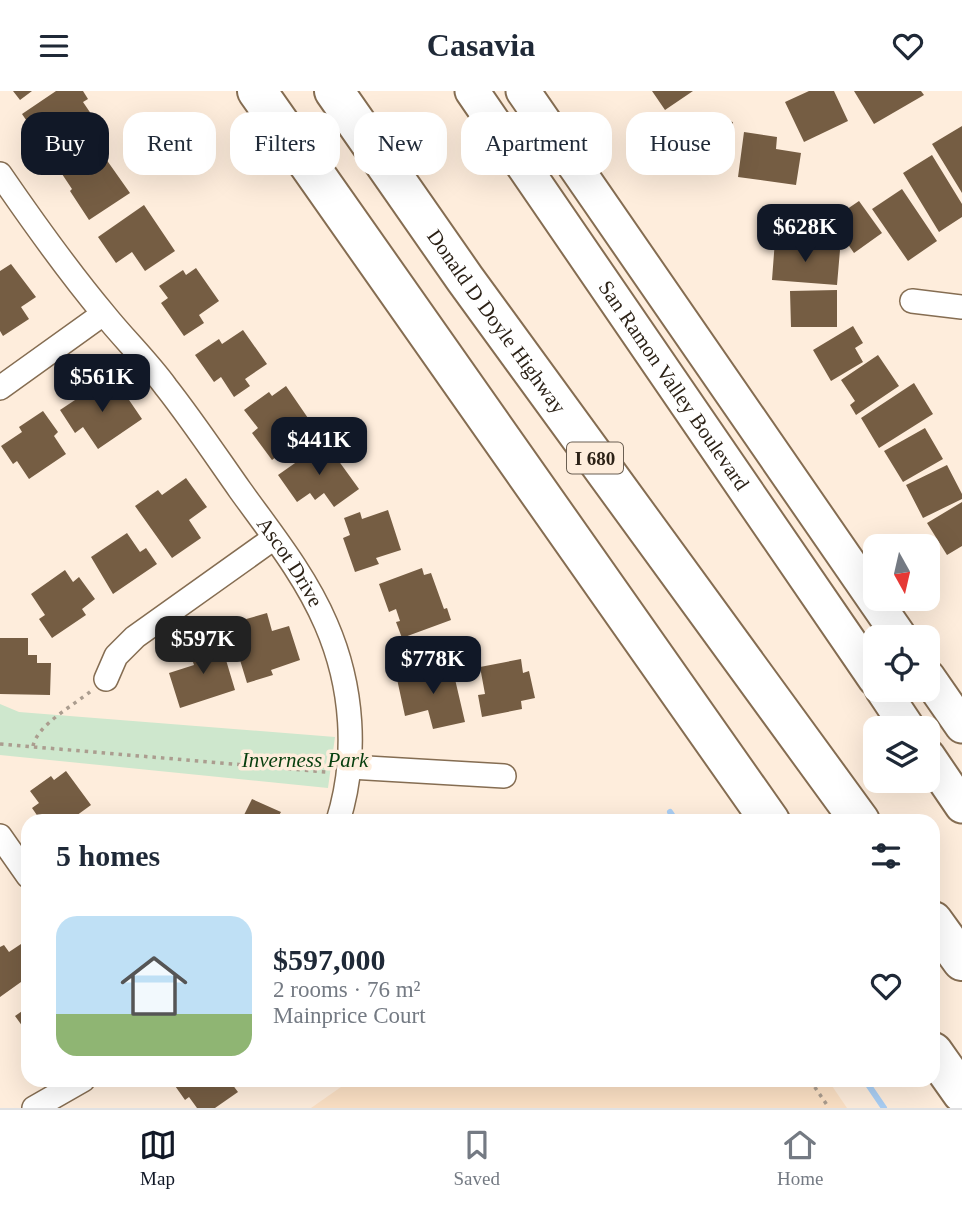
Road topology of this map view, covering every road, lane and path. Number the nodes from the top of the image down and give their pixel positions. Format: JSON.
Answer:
{"nodes":[{"id":1,"x":257,"y":91,"type":"edge"},
{"id":2,"x":334,"y":91,"type":"edge"},
{"id":3,"x":472,"y":91,"type":"edge"},
{"id":4,"x":523,"y":91,"type":"edge"},
{"id":5,"x":0,"y":174,"type":"edge"},
{"id":6,"x":912,"y":302,"type":"dead end"},
{"id":7,"x":962,"y":307,"type":"edge"},
{"id":8,"x":103,"y":314,"type":"junction"},
{"id":9,"x":0,"y":388,"type":"edge"},
{"id":10,"x":274,"y":538,"type":"junction"},
{"id":11,"x":892,"y":625,"type":"edge"},
{"id":12,"x":863,"y":661,"type":"edge"},
{"id":13,"x":106,"y":679,"type":"joint"},
{"id":14,"x":940,"y":694,"type":"edge"},
{"id":15,"x":962,"y":726,"type":"edge"},
{"id":16,"x":0,"y":744,"type":"edge"},
{"id":17,"x":33,"y":746,"type":"junction"},
{"id":18,"x":350,"y":771,"type":"junction"},
{"id":19,"x":940,"y":774,"type":"edge"},
{"id":20,"x":504,"y":776,"type":"dead end"},
{"id":21,"x":962,"y":806,"type":"edge"},
{"id":22,"x":340,"y":814,"type":"edge"},
{"id":23,"x":765,"y":814,"type":"edge"},
{"id":24,"x":855,"y":814,"type":"edge"},
{"id":25,"x":0,"y":836,"type":"edge"},
{"id":26,"x":21,"y":866,"type":"edge"},
{"id":27,"x":940,"y":931,"type":"edge"},
{"id":28,"x":962,"y":961,"type":"edge"},
{"id":29,"x":940,"y":1062,"type":"edge"},
{"id":30,"x":71,"y":1087,"type":"edge"},
{"id":31,"x":815,"y":1087,"type":"edge"},
{"id":32,"x":962,"y":1093,"type":"edge"},
{"id":33,"x":34,"y":1108,"type":"edge"},
{"id":34,"x":829,"y":1108,"type":"edge"}],
"edges":[{"from":1,"to":23,"type":"highway"},
{"from":2,"to":24,"type":"highway","name":"Donald D Doyle Highway","number":"I 680"},
{"from":3,"to":12,"type":"main road","name":"San Ramon Valley Boulevard"},
{"from":4,"to":11,"type":"main road","name":"San Ramon Valley Boulevard"},
{"from":5,"to":8,"type":"street","name":"Ascot Drive"},
{"from":6,"to":7,"type":"street"},
{"from":8,"to":9,"type":"street"},
{"from":8,"to":10,"type":"street","name":"Ascot Drive"},
{"from":10,"to":13,"type":"street"},
{"from":10,"to":18,"type":"street","name":"Ascot Drive"},
{"from":13,"to":17,"type":"path"},
{"from":14,"to":15,"type":"main road"},
{"from":16,"to":17,"type":"path"},
{"from":17,"to":18,"type":"path"},
{"from":18,"to":20,"type":"street"},
{"from":18,"to":22,"type":"street","name":"Ascot Drive"},
{"from":19,"to":21,"type":"main road"},
{"from":25,"to":26,"type":"street"},
{"from":27,"to":28,"type":"highway"},
{"from":29,"to":32,"type":"highway"},
{"from":30,"to":33,"type":"street"},
{"from":31,"to":34,"type":"path"}]}
